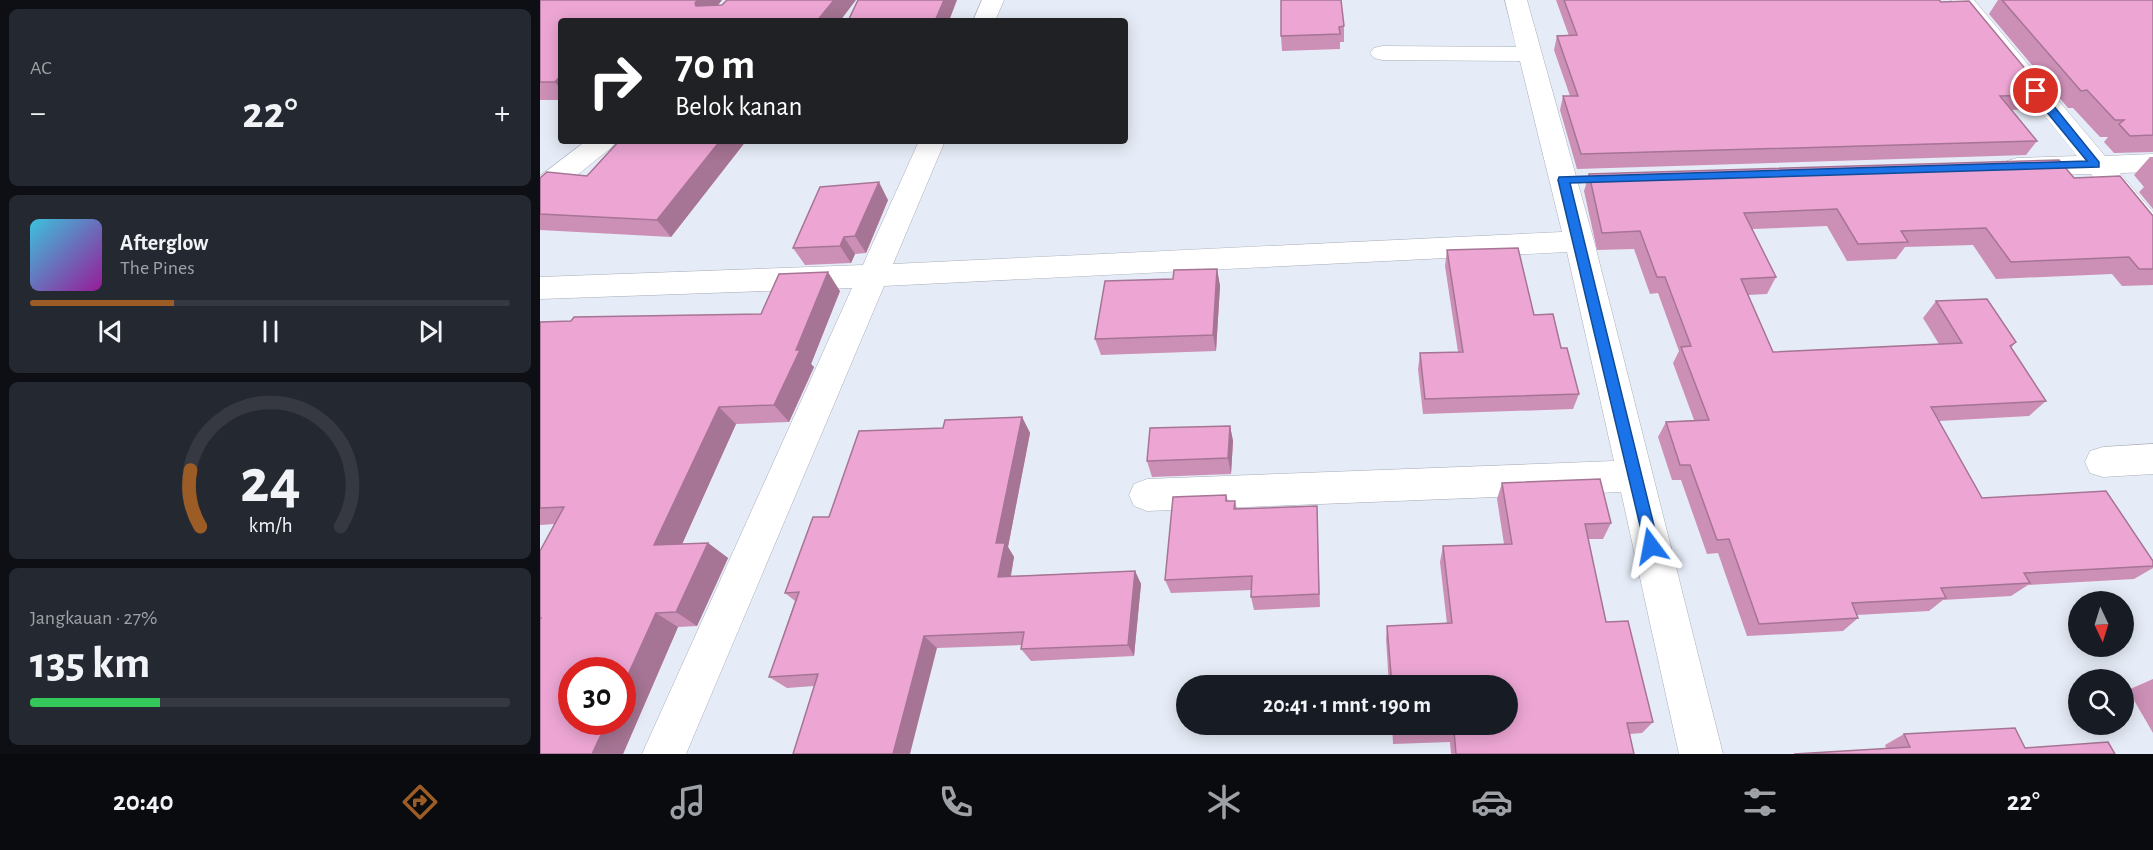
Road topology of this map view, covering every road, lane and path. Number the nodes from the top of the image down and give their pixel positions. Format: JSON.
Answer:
{"nodes":[{"id":1,"x":993,"y":0,"type":"edge"},
{"id":2,"x":1516,"y":0,"type":"edge"},
{"id":3,"x":1962,"y":0,"type":"edge"},
{"id":4,"x":985,"y":18,"type":"edge"},
{"id":5,"x":1382,"y":53,"type":"dead end"},
{"id":6,"x":1530,"y":54,"type":"junction"},
{"id":7,"x":599,"y":144,"type":"edge"},
{"id":8,"x":931,"y":144,"type":"edge"},
{"id":9,"x":2153,"y":163,"type":"edge"},
{"id":10,"x":2096,"y":164,"type":"junction"},
{"id":11,"x":1989,"y":167,"type":"edge"},
{"id":12,"x":540,"y":190,"type":"edge"},
{"id":13,"x":2153,"y":231,"type":"edge"},
{"id":14,"x":1579,"y":241,"type":"junction"},
{"id":15,"x":872,"y":276,"type":"junction"},
{"id":16,"x":540,"y":288,"type":"edge"},
{"id":17,"x":2153,"y":459,"type":"edge"},
{"id":18,"x":2103,"y":462,"type":"dead end"},
{"id":19,"x":1635,"y":476,"type":"junction"},
{"id":20,"x":1147,"y":495,"type":"dead end"},
{"id":21,"x":664,"y":754,"type":"edge"},
{"id":22,"x":1701,"y":754,"type":"edge"}],
"edges":[{"from":1,"to":4,"type":"street"},
{"from":2,"to":6,"type":"street"},
{"from":3,"to":10,"type":"street"},
{"from":5,"to":6,"type":"street"},
{"from":6,"to":14,"type":"street"},
{"from":7,"to":12,"type":"street"},
{"from":8,"to":15,"type":"street"},
{"from":9,"to":10,"type":"street"},
{"from":10,"to":11,"type":"street"},
{"from":10,"to":13,"type":"street"},
{"from":14,"to":15,"type":"street"},
{"from":14,"to":19,"type":"street"},
{"from":15,"to":16,"type":"street"},
{"from":15,"to":21,"type":"street"},
{"from":17,"to":18,"type":"street"},
{"from":19,"to":20,"type":"street"},
{"from":19,"to":22,"type":"street"}]}
